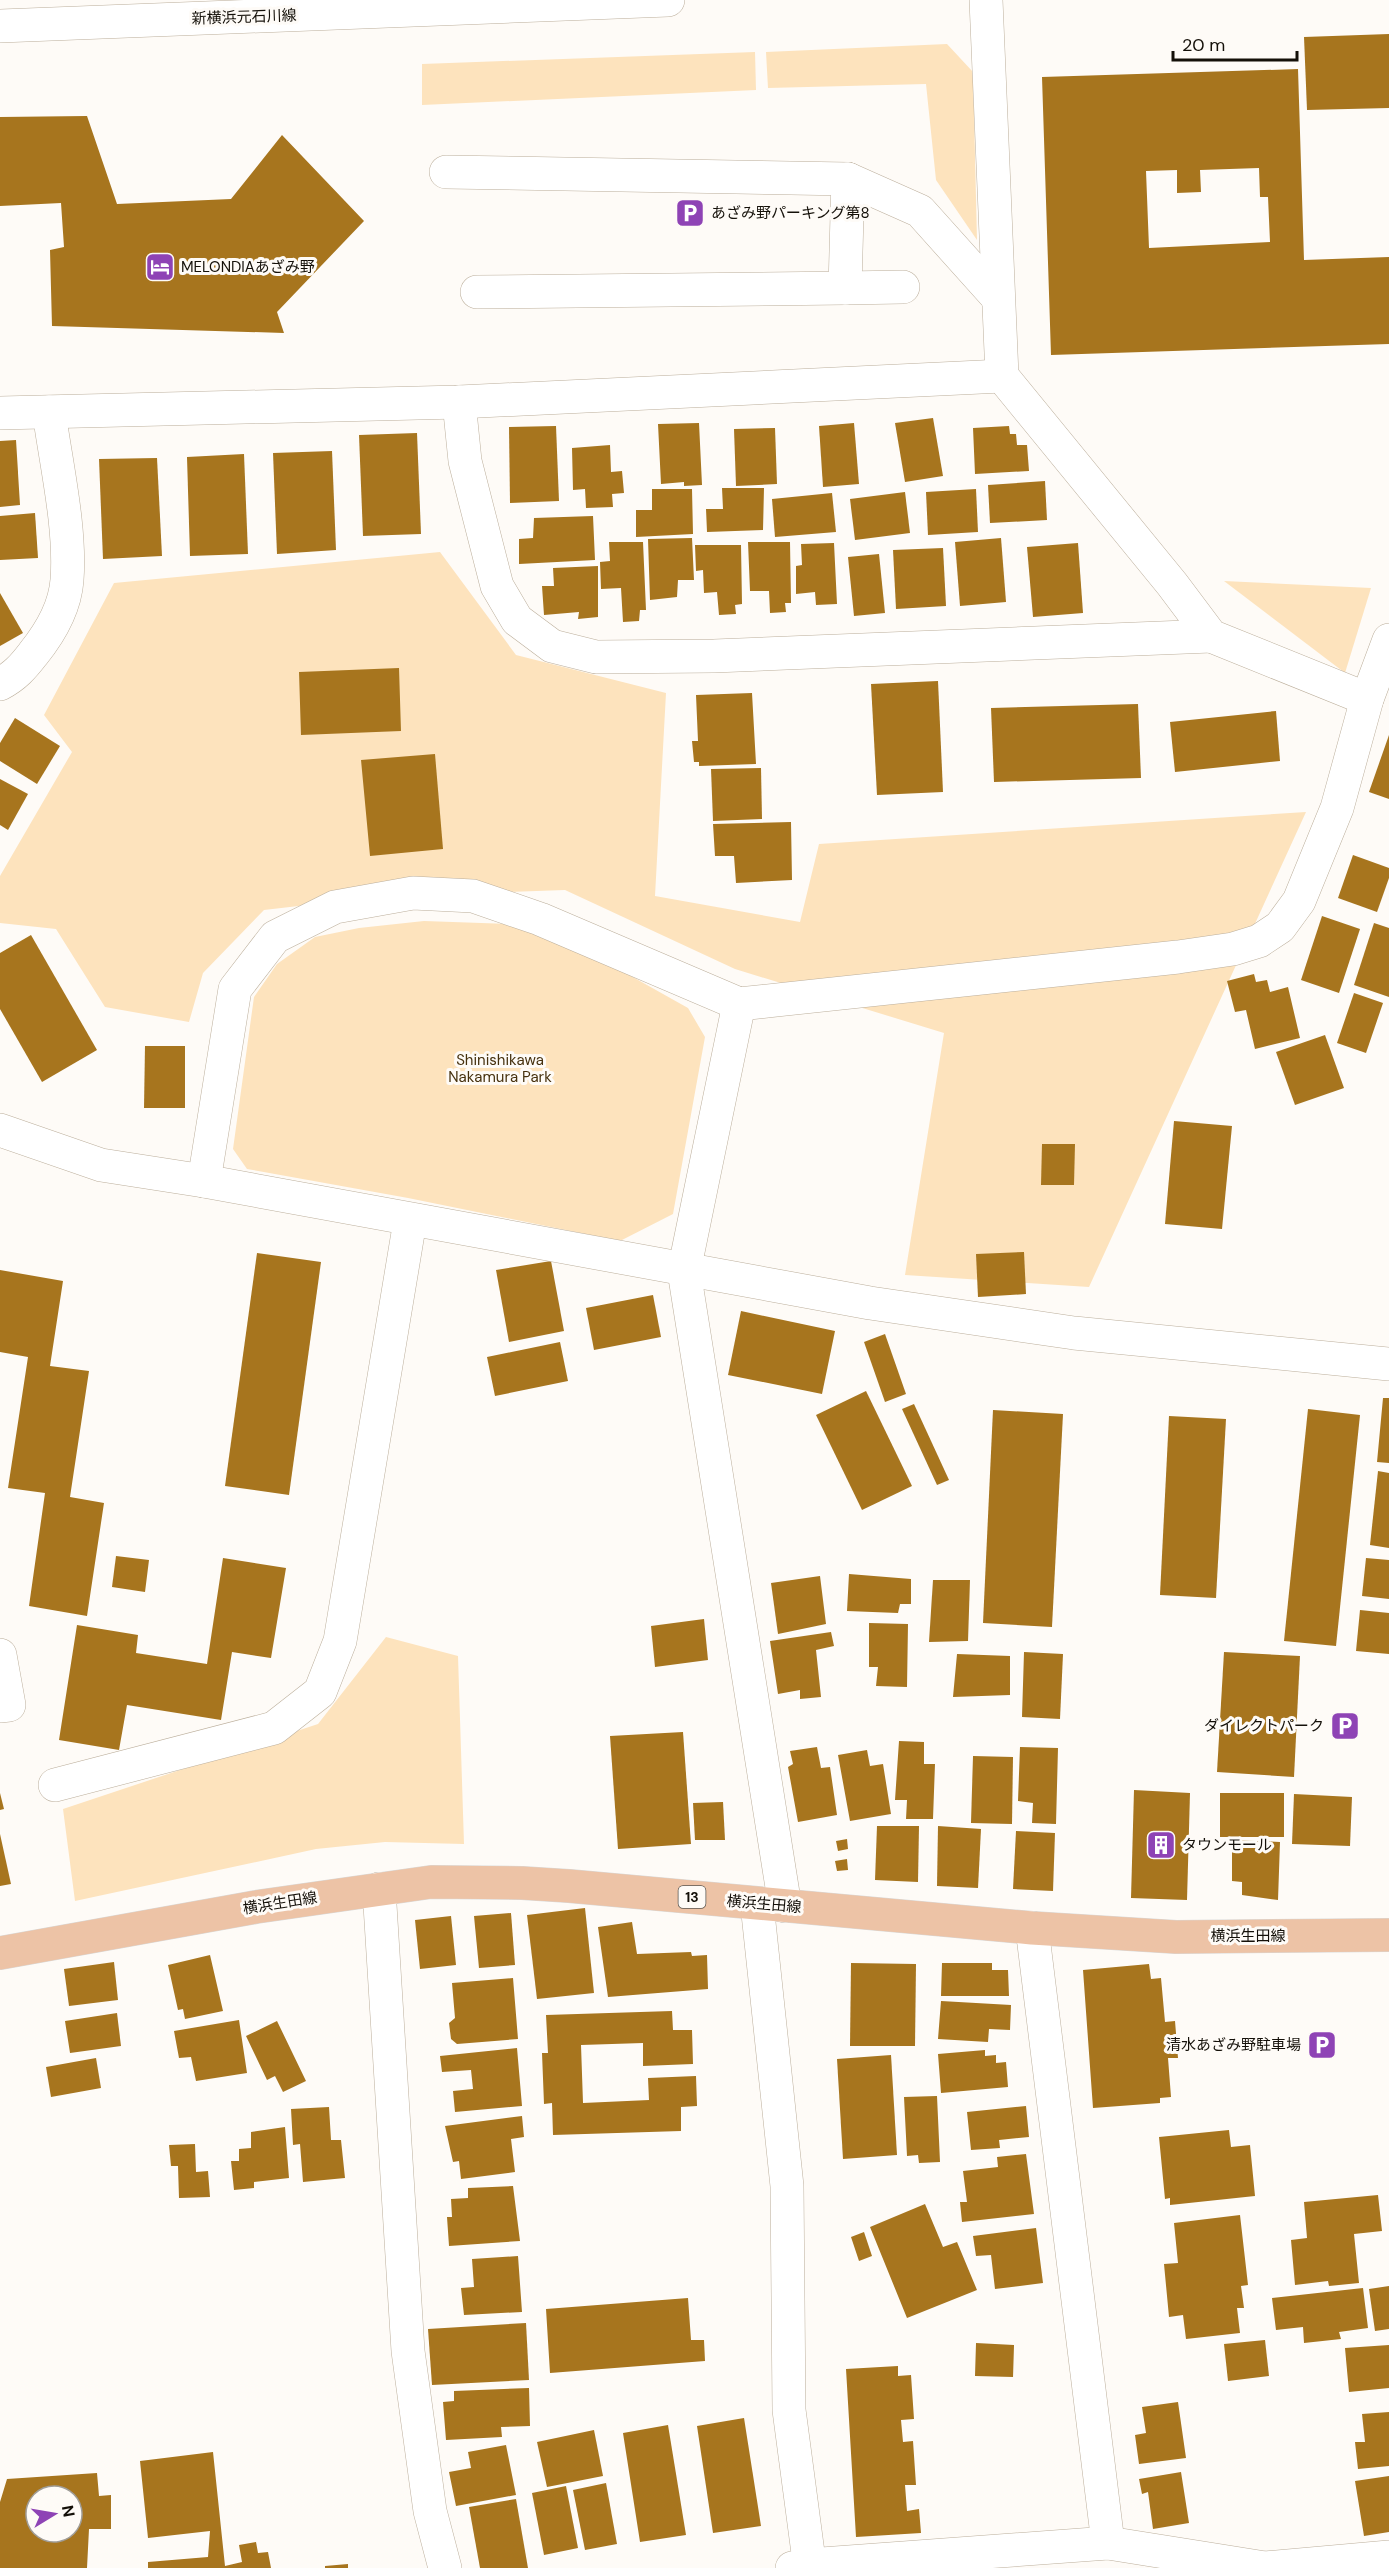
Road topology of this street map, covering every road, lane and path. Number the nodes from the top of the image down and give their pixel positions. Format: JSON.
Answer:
{"nodes":[{"id":1,"x":668,"y":0,"type":"edge"},
{"id":2,"x":986,"y":0,"type":"edge"},
{"id":3,"x":0,"y":26,"type":"edge"},
{"id":4,"x":446,"y":172,"type":"dead end"},
{"id":5,"x":848,"y":179,"type":"junction"},
{"id":6,"x":903,"y":287,"type":"dead end"},
{"id":7,"x":845,"y":288,"type":"junction"},
{"id":8,"x":477,"y":292,"type":"dead end"},
{"id":9,"x":998,"y":298,"type":"junction"},
{"id":10,"x":1002,"y":376,"type":"junction"},
{"id":11,"x":459,"y":402,"type":"junction"},
{"id":12,"x":50,"y":412,"type":"junction"},
{"id":13,"x":0,"y":413,"type":"edge"},
{"id":14,"x":1211,"y":636,"type":"junction"},
{"id":15,"x":1389,"y":640,"type":"edge"},
{"id":16,"x":0,"y":684,"type":"edge"},
{"id":17,"x":1367,"y":699,"type":"junction"},
{"id":18,"x":739,"y":1004,"type":"junction"},
{"id":19,"x":0,"y":1130,"type":"edge"},
{"id":20,"x":204,"y":1181,"type":"junction"},
{"id":21,"x":410,"y":1221,"type":"junction"},
{"id":22,"x":684,"y":1271,"type":"junction"},
{"id":23,"x":1389,"y":1364,"type":"edge"},
{"id":24,"x":0,"y":1655,"type":"edge"},
{"id":25,"x":0,"y":1706,"type":"edge"},
{"id":26,"x":55,"y":1785,"type":"dead end"},
{"id":27,"x":379,"y":1889,"type":"junction"},
{"id":28,"x":771,"y":1905,"type":"junction"},
{"id":29,"x":1032,"y":1928,"type":"junction"},
{"id":30,"x":1389,"y":1935,"type":"edge"},
{"id":31,"x":0,"y":1953,"type":"edge"},
{"id":32,"x":1108,"y":2543,"type":"junction"},
{"id":33,"x":1389,"y":2558,"type":"edge"},
{"id":34,"x":803,"y":2567,"type":"edge"},
{"id":35,"x":445,"y":2568,"type":"edge"}],
"edges":[{"from":1,"to":3,"type":"street","name":"新横浜元石川線"},
{"from":2,"to":9,"type":"street"},
{"from":4,"to":5,"type":"street"},
{"from":5,"to":7,"type":"street"},
{"from":5,"to":9,"type":"street"},
{"from":6,"to":7,"type":"street"},
{"from":7,"to":8,"type":"street"},
{"from":9,"to":10,"type":"street"},
{"from":10,"to":11,"type":"street"},
{"from":10,"to":14,"type":"street"},
{"from":11,"to":12,"type":"street"},
{"from":11,"to":14,"type":"street"},
{"from":12,"to":13,"type":"street"},
{"from":12,"to":16,"type":"street"},
{"from":14,"to":17,"type":"street"},
{"from":15,"to":17,"type":"street"},
{"from":17,"to":18,"type":"street"},
{"from":18,"to":20,"type":"street"},
{"from":18,"to":22,"type":"street"},
{"from":19,"to":20,"type":"street"},
{"from":20,"to":21,"type":"street"},
{"from":21,"to":22,"type":"street"},
{"from":21,"to":26,"type":"street"},
{"from":22,"to":23,"type":"street"},
{"from":22,"to":28,"type":"street"},
{"from":24,"to":25,"type":"street"},
{"from":27,"to":28,"type":"main road","name":"横浜生田線","number":"13"},
{"from":27,"to":31,"type":"main road","name":"横浜生田線","number":"13"},
{"from":27,"to":35,"type":"street"},
{"from":28,"to":29,"type":"main road","name":"横浜生田線","number":"13"},
{"from":28,"to":34,"type":"street"},
{"from":29,"to":30,"type":"main road","name":"横浜生田線","number":"13"},
{"from":29,"to":32,"type":"street"},
{"from":32,"to":33,"type":"street"},
{"from":32,"to":34,"type":"street"}]}
